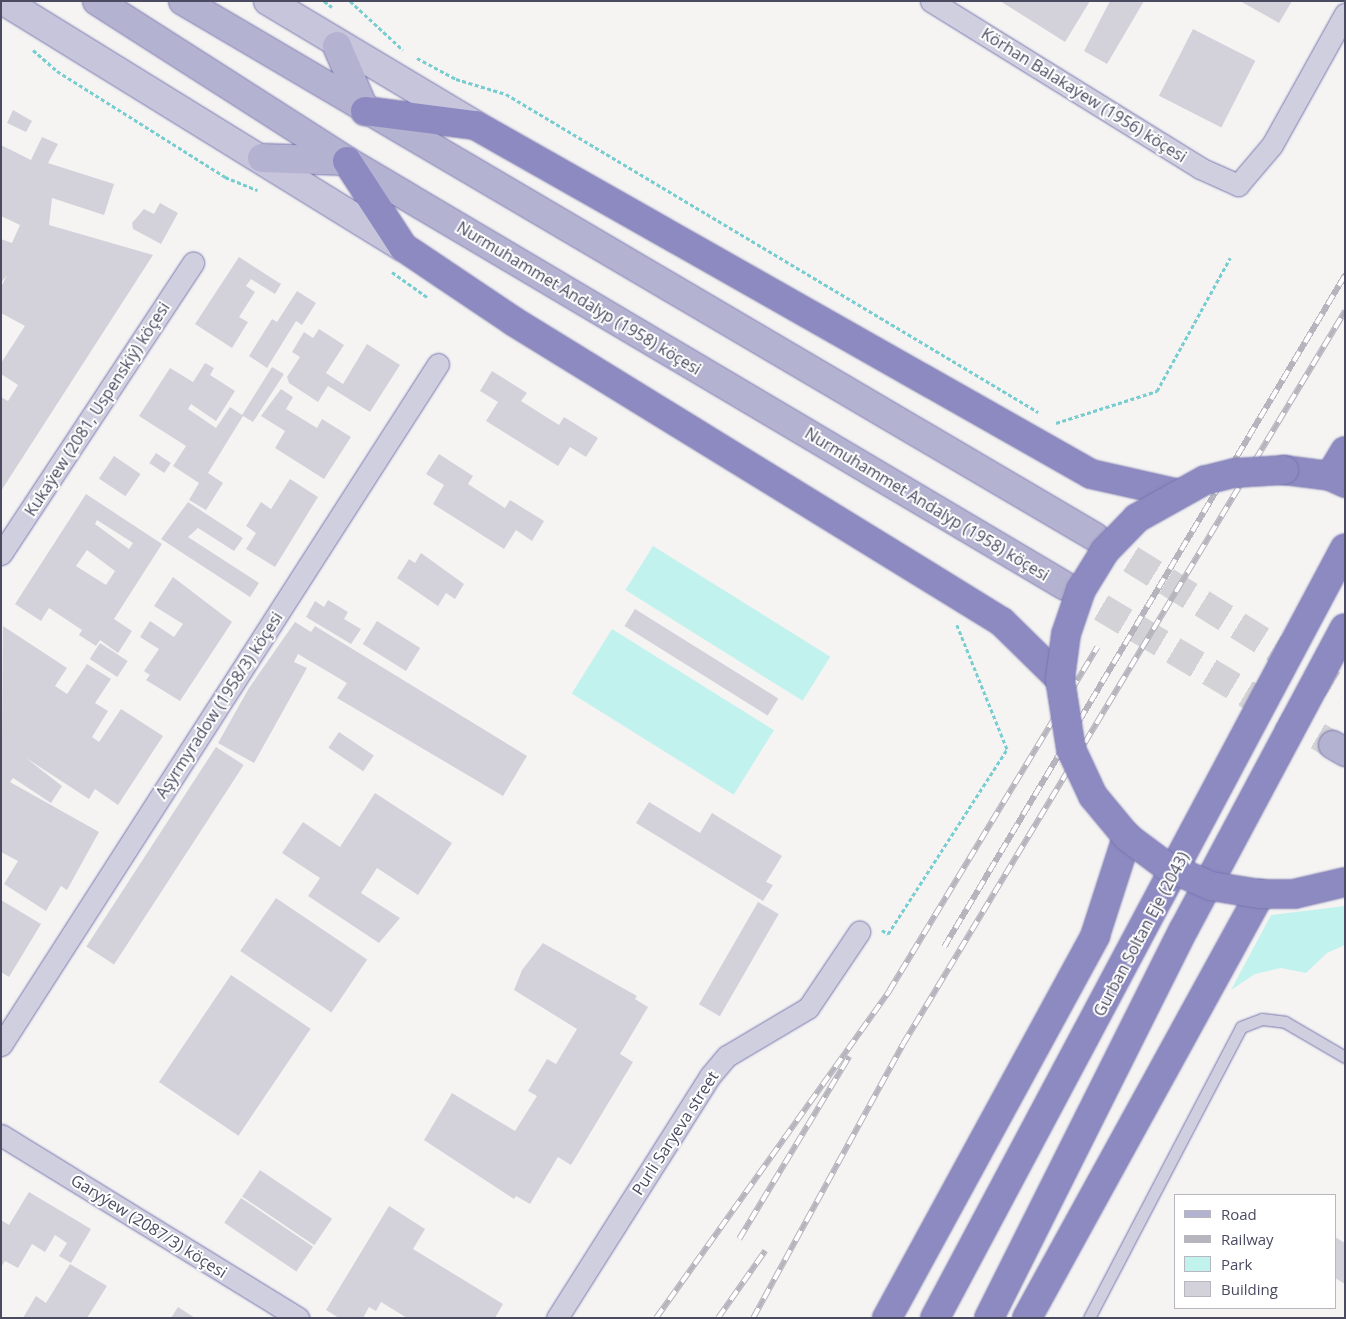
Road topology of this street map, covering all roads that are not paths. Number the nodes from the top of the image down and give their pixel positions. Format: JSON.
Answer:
{"nodes":[{"id":1,"x":4,"y":1,"type":"edge"},
{"id":2,"x":97,"y":1,"type":"edge"},
{"id":3,"x":183,"y":1,"type":"edge"},
{"id":4,"x":268,"y":1,"type":"edge"},
{"id":5,"x":931,"y":1,"type":"edge"},
{"id":6,"x":1345,"y":14,"type":"edge"},
{"id":7,"x":337,"y":46,"type":"junction"},
{"id":8,"x":365,"y":112,"type":"junction"},
{"id":9,"x":474,"y":125,"type":"junction"},
{"id":10,"x":262,"y":158,"type":"junction"},
{"id":11,"x":347,"y":161,"type":"junction"},
{"id":12,"x":397,"y":258,"type":"junction"},
{"id":13,"x":194,"y":263,"type":"dead end"},
{"id":14,"x":438,"y":364,"type":"dead end"},
{"id":15,"x":1345,"y":451,"type":"edge"},
{"id":16,"x":1337,"y":479,"type":"edge"},
{"id":17,"x":1175,"y":493,"type":"junction"},
{"id":18,"x":1095,"y":537,"type":"tunnel mouth"},
{"id":19,"x":1345,"y":548,"type":"edge"},
{"id":20,"x":1,"y":554,"type":"edge"},
{"id":21,"x":1065,"y":586,"type":"tunnel mouth"},
{"id":22,"x":1345,"y":628,"type":"edge"},
{"id":23,"x":1060,"y":679,"type":"junction"},
{"id":24,"x":1127,"y":837,"type":"junction"},
{"id":25,"x":1345,"y":882,"type":"edge"},
{"id":26,"x":1260,"y":894,"type":"junction"},
{"id":27,"x":866,"y":928,"type":"road end"},
{"id":28,"x":1,"y":1045,"type":"edge"},
{"id":29,"x":1345,"y":1057,"type":"edge"},
{"id":30,"x":1,"y":1135,"type":"edge"},
{"id":31,"x":298,"y":1318,"type":"edge"},
{"id":32,"x":557,"y":1318,"type":"edge"},
{"id":33,"x":887,"y":1318,"type":"edge"},
{"id":34,"x":935,"y":1318,"type":"edge"},
{"id":35,"x":988,"y":1318,"type":"edge"},
{"id":36,"x":1027,"y":1318,"type":"edge"},
{"id":37,"x":1089,"y":1318,"type":"edge"}],
"edges":[{"from":1,"to":10,"type":"street"},
{"from":2,"to":11,"type":"main road","name":"Nurmuhammet Andalyp (1958) köçesi"},
{"from":3,"to":8,"type":"main road"},
{"from":4,"to":7,"type":"street"},
{"from":5,"to":6,"type":"street","name":"Körhan Balakaýew (1956) köçesi"},
{"from":7,"to":8,"type":"main road"},
{"from":7,"to":9,"type":"street"},
{"from":8,"to":9,"type":"highway"},
{"from":8,"to":18,"type":"main road"},
{"from":9,"to":17,"type":"highway"},
{"from":10,"to":11,"type":"main road"},
{"from":10,"to":12,"type":"street"},
{"from":11,"to":12,"type":"highway"},
{"from":11,"to":21,"type":"main road","name":"Nurmuhammet Andalyp (1958) köçesi"},
{"from":12,"to":23,"type":"highway"},
{"from":13,"to":20,"type":"street","name":"Kukaýew (2081, Uspenskiý) köçesi"},
{"from":14,"to":28,"type":"street","name":"Aşyrmyradow (1958/3) köçesi"},
{"from":15,"to":16,"type":"highway"},
{"from":16,"to":17,"type":"highway","bridge":true},
{"from":17,"to":23,"type":"highway","bridge":true},
{"from":19,"to":34,"type":"highway","name":"Gurban Soltan Eje (2043)"},
{"from":22,"to":35,"type":"highway"},
{"from":23,"to":24,"type":"highway","bridge":true},
{"from":24,"to":26,"type":"highway","bridge":true},
{"from":24,"to":33,"type":"highway"},
{"from":25,"to":26,"type":"highway","bridge":true},
{"from":26,"to":36,"type":"highway"},
{"from":27,"to":32,"type":"street","name":"Purli Saryeva street"},
{"from":29,"to":37,"type":"lane"},
{"from":30,"to":31,"type":"street","name":"Garyýew (2087/3) köçesi"}]}
